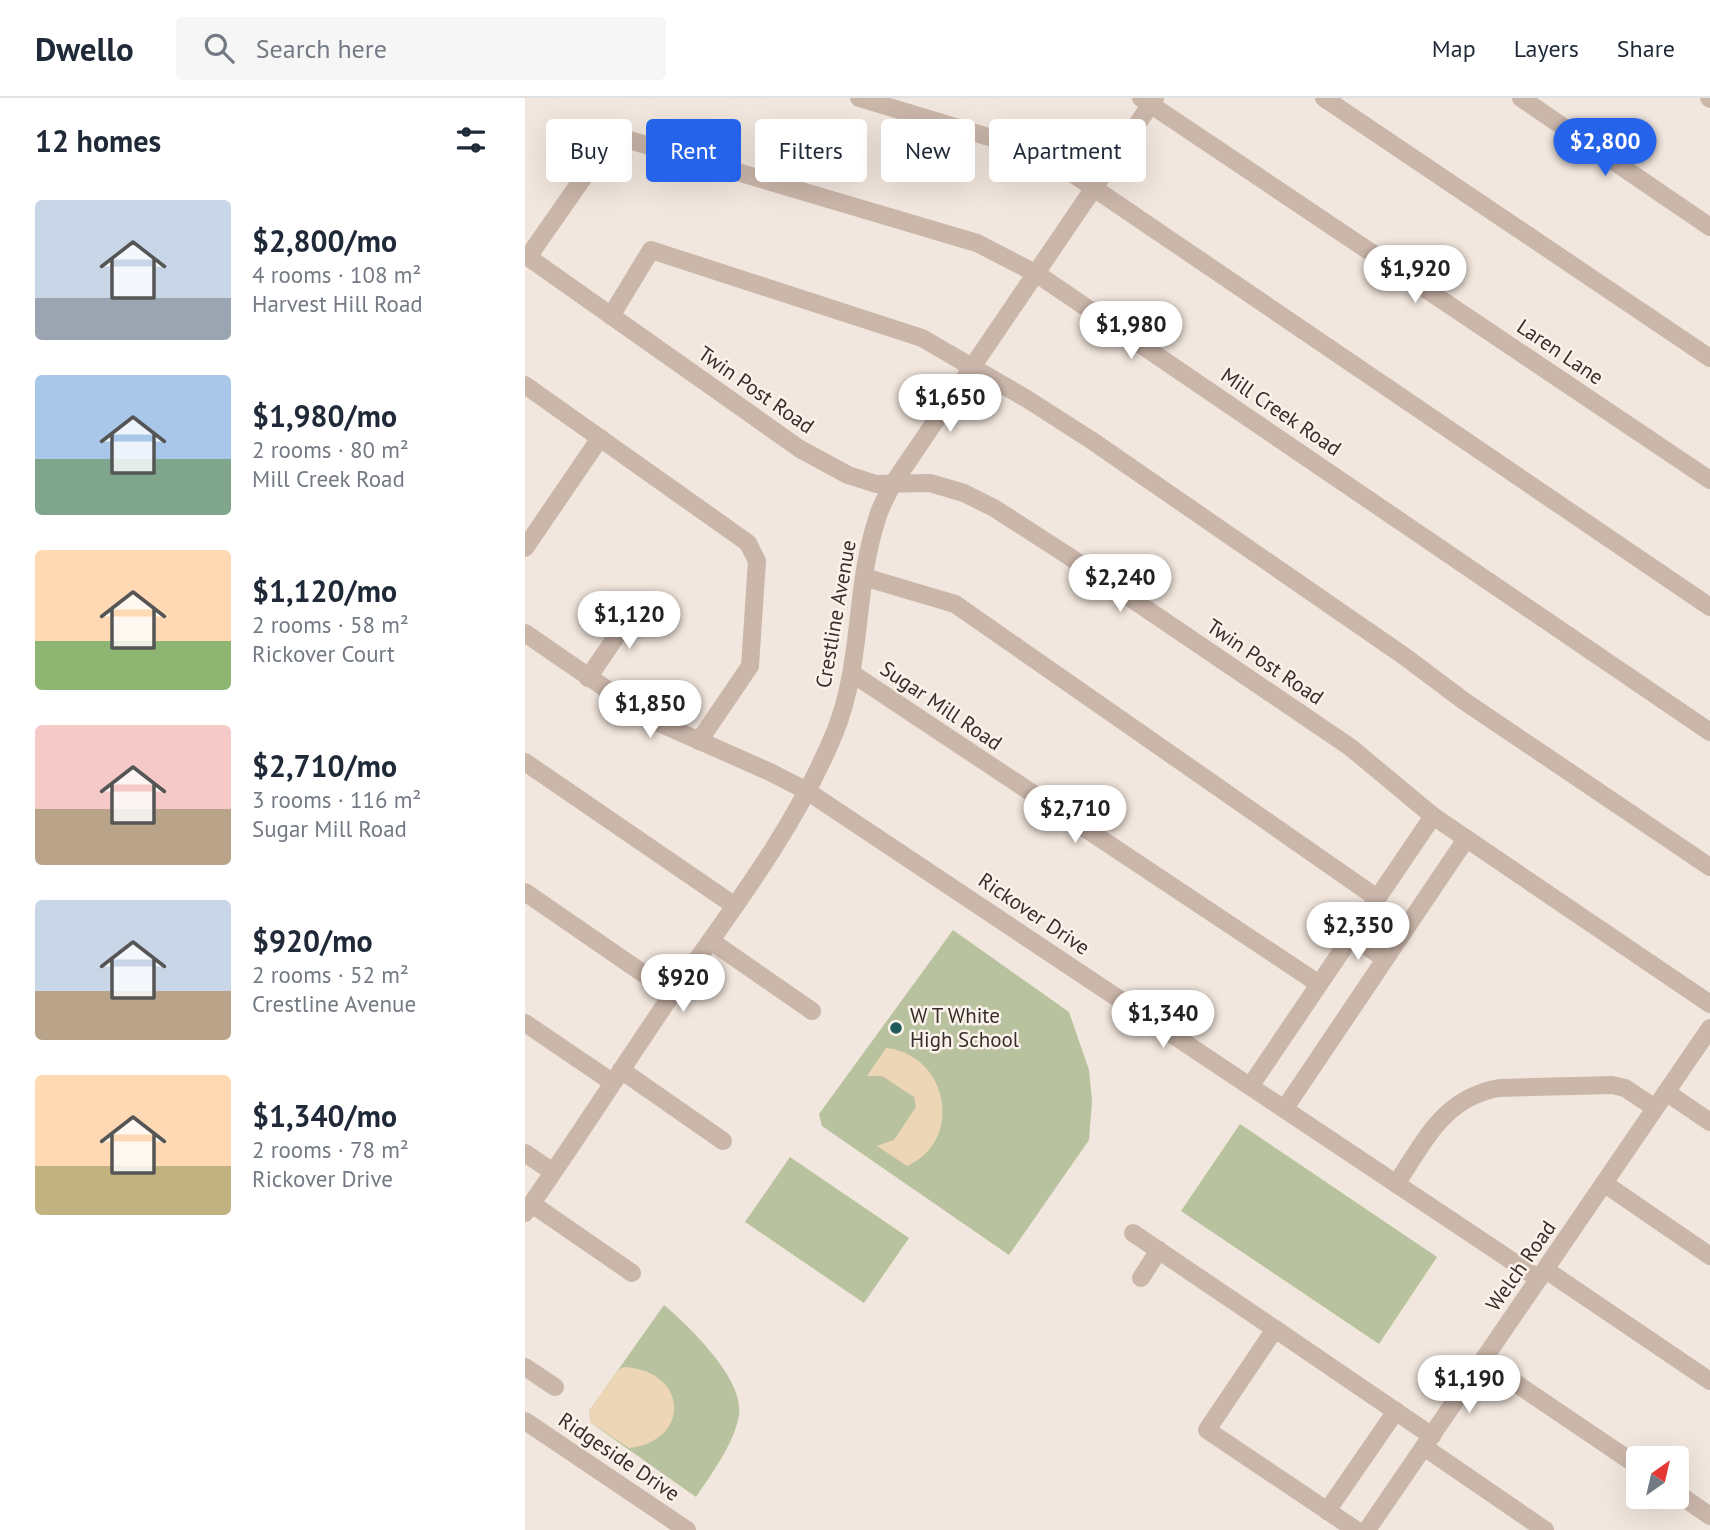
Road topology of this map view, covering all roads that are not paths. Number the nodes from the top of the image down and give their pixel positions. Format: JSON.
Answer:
{"nodes":[{"id":1,"x":859,"y":98,"type":"edge"},
{"id":2,"x":1324,"y":98,"type":"edge"},
{"id":3,"x":1521,"y":98,"type":"edge"},
{"id":4,"x":1149,"y":100,"type":"edge"},
{"id":5,"x":1094,"y":189,"type":"junction"},
{"id":6,"x":1710,"y":227,"type":"edge"},
{"id":7,"x":527,"y":256,"type":"edge"},
{"id":8,"x":1037,"y":274,"type":"junction"},
{"id":9,"x":611,"y":316,"type":"junction"},
{"id":10,"x":1710,"y":358,"type":"edge"},
{"id":11,"x":972,"y":368,"type":"junction"},
{"id":12,"x":525,"y":385,"type":"edge"},
{"id":13,"x":600,"y":438,"type":"junction"},
{"id":14,"x":1710,"y":480,"type":"edge"},
{"id":15,"x":892,"y":485,"type":"junction"},
{"id":16,"x":525,"y":548,"type":"edge"},
{"id":17,"x":864,"y":577,"type":"junction"},
{"id":18,"x":639,"y":603,"type":"dead end"},
{"id":19,"x":1710,"y":607,"type":"edge"},
{"id":20,"x":525,"y":633,"type":"edge"},
{"id":21,"x":853,"y":674,"type":"junction"},
{"id":22,"x":588,"y":678,"type":"junction"},
{"id":23,"x":1710,"y":732,"type":"edge"},
{"id":24,"x":699,"y":741,"type":"junction"},
{"id":25,"x":525,"y":762,"type":"edge"},
{"id":26,"x":807,"y":791,"type":"junction"},
{"id":27,"x":1433,"y":816,"type":"junction"},
{"id":28,"x":1466,"y":839,"type":"junction"},
{"id":29,"x":1710,"y":867,"type":"edge"},
{"id":30,"x":525,"y":892,"type":"edge"},
{"id":31,"x":1377,"y":898,"type":"junction"},
{"id":32,"x":735,"y":906,"type":"junction"},
{"id":33,"x":1352,"y":936,"type":"junction"},
{"id":34,"x":711,"y":940,"type":"junction"},
{"id":35,"x":1385,"y":959,"type":"junction"},
{"id":36,"x":1319,"y":984,"type":"junction"},
{"id":37,"x":673,"y":994,"type":"junction"},
{"id":38,"x":1710,"y":1004,"type":"edge"},
{"id":39,"x":812,"y":1011,"type":"dead end"},
{"id":40,"x":525,"y":1023,"type":"edge"},
{"id":41,"x":1710,"y":1028,"type":"edge"},
{"id":42,"x":616,"y":1076,"type":"junction"},
{"id":43,"x":1251,"y":1085,"type":"junction"},
{"id":44,"x":1666,"y":1092,"type":"junction"},
{"id":45,"x":1285,"y":1108,"type":"junction"},
{"id":46,"x":1655,"y":1108,"type":"junction"},
{"id":47,"x":1710,"y":1122,"type":"edge"},
{"id":48,"x":723,"y":1141,"type":"dead end"},
{"id":49,"x":525,"y":1153,"type":"edge"},
{"id":50,"x":553,"y":1172,"type":"junction"},
{"id":51,"x":1396,"y":1184,"type":"junction"},
{"id":52,"x":1605,"y":1184,"type":"junction"},
{"id":53,"x":529,"y":1209,"type":"edge"},
{"id":54,"x":1133,"y":1233,"type":"dead end"},
{"id":55,"x":1159,"y":1251,"type":"junction"},
{"id":56,"x":1710,"y":1255,"type":"edge"},
{"id":57,"x":632,"y":1273,"type":"dead end"},
{"id":58,"x":1543,"y":1274,"type":"junction"},
{"id":59,"x":1141,"y":1278,"type":"dead end"},
{"id":60,"x":1275,"y":1329,"type":"junction"},
{"id":61,"x":1483,"y":1361,"type":"junction"},
{"id":62,"x":525,"y":1367,"type":"edge"},
{"id":63,"x":1710,"y":1381,"type":"edge"},
{"id":64,"x":555,"y":1387,"type":"dead end"},
{"id":65,"x":1396,"y":1411,"type":"junction"},
{"id":66,"x":525,"y":1421,"type":"edge"},
{"id":67,"x":1428,"y":1442,"type":"junction"},
{"id":68,"x":1626,"y":1458,"type":"edge"},
{"id":69,"x":1689,"y":1501,"type":"edge"},
{"id":70,"x":1327,"y":1511,"type":"junction"},
{"id":71,"x":1710,"y":1516,"type":"edge"},
{"id":72,"x":687,"y":1530,"type":"edge"},
{"id":73,"x":1356,"y":1530,"type":"edge"},
{"id":74,"x":1367,"y":1530,"type":"edge"},
{"id":75,"x":1545,"y":1530,"type":"edge"}],
"edges":[{"from":1,"to":5,"type":"street"},
{"from":2,"to":10,"type":"street"},
{"from":3,"to":6,"type":"street"},
{"from":4,"to":5,"type":"street","name":"Crestline Avenue"},
{"from":4,"to":14,"type":"street","name":"Laren Lane"},
{"from":5,"to":8,"type":"street","name":"Crestline Avenue"},
{"from":5,"to":19,"type":"street"},
{"from":7,"to":8,"type":"street","name":"Mill Creek Road"},
{"from":7,"to":9,"type":"street","name":"Twin Post Road"},
{"from":8,"to":11,"type":"street","name":"Crestline Avenue"},
{"from":8,"to":23,"type":"street","name":"Mill Creek Road"},
{"from":9,"to":11,"type":"street"},
{"from":9,"to":15,"type":"street","name":"Twin Post Road"},
{"from":11,"to":15,"type":"street","name":"Crestline Avenue"},
{"from":11,"to":29,"type":"street"},
{"from":12,"to":13,"type":"street"},
{"from":13,"to":16,"type":"street"},
{"from":13,"to":24,"type":"street"},
{"from":15,"to":17,"type":"street","name":"Crestline Avenue"},
{"from":15,"to":27,"type":"street","name":"Twin Post Road"},
{"from":17,"to":21,"type":"street","name":"Crestline Avenue"},
{"from":17,"to":31,"type":"street"},
{"from":18,"to":22,"type":"street"},
{"from":20,"to":22,"type":"street","name":"Rickover Drive"},
{"from":21,"to":26,"type":"street","name":"Crestline Avenue"},
{"from":21,"to":36,"type":"street","name":"Sugar Mill Road"},
{"from":22,"to":24,"type":"street","name":"Rickover Drive"},
{"from":24,"to":26,"type":"street","name":"Rickover Drive"},
{"from":25,"to":32,"type":"street"},
{"from":26,"to":32,"type":"street","name":"Crestline Avenue"},
{"from":26,"to":43,"type":"street","name":"Rickover Drive"},
{"from":27,"to":28,"type":"street","name":"Twin Post Road"},
{"from":27,"to":31,"type":"street"},
{"from":28,"to":35,"type":"street"},
{"from":28,"to":38,"type":"street","name":"Twin Post Road"},
{"from":30,"to":37,"type":"street"},
{"from":31,"to":33,"type":"street"},
{"from":32,"to":34,"type":"street","name":"Crestline Avenue"},
{"from":33,"to":35,"type":"street"},
{"from":33,"to":36,"type":"street"},
{"from":34,"to":37,"type":"street","name":"Crestline Avenue"},
{"from":34,"to":39,"type":"street"},
{"from":35,"to":45,"type":"street"},
{"from":36,"to":43,"type":"street"},
{"from":37,"to":42,"type":"street","name":"Crestline Avenue"},
{"from":40,"to":42,"type":"street"},
{"from":41,"to":44,"type":"street","name":"Welch Road"},
{"from":42,"to":48,"type":"street"},
{"from":42,"to":50,"type":"street","name":"Crestline Avenue"},
{"from":43,"to":45,"type":"street","name":"Rickover Drive"},
{"from":44,"to":46,"type":"street","name":"Welch Road"},
{"from":44,"to":47,"type":"street"},
{"from":45,"to":51,"type":"street","name":"Rickover Drive"},
{"from":46,"to":51,"type":"street"},
{"from":46,"to":52,"type":"street","name":"Welch Road"},
{"from":49,"to":50,"type":"street"},
{"from":50,"to":53,"type":"street","name":"Crestline Avenue"},
{"from":51,"to":58,"type":"street","name":"Rickover Drive"},
{"from":52,"to":56,"type":"street"},
{"from":52,"to":58,"type":"street","name":"Welch Road"},
{"from":53,"to":57,"type":"street"},
{"from":54,"to":55,"type":"street"},
{"from":55,"to":59,"type":"street"},
{"from":55,"to":60,"type":"street"},
{"from":58,"to":61,"type":"street","name":"Welch Road"},
{"from":58,"to":63,"type":"street","name":"Rickover Drive"},
{"from":60,"to":65,"type":"street"},
{"from":60,"to":70,"type":"street"},
{"from":61,"to":67,"type":"street","name":"Welch Road"},
{"from":61,"to":68,"type":"street"},
{"from":62,"to":64,"type":"street"},
{"from":65,"to":67,"type":"street"},
{"from":65,"to":70,"type":"street"},
{"from":66,"to":72,"type":"street","name":"Ridgeside Drive"},
{"from":67,"to":74,"type":"street","name":"Welch Road"},
{"from":67,"to":75,"type":"street"},
{"from":69,"to":71,"type":"street"},
{"from":70,"to":73,"type":"street"}]}
